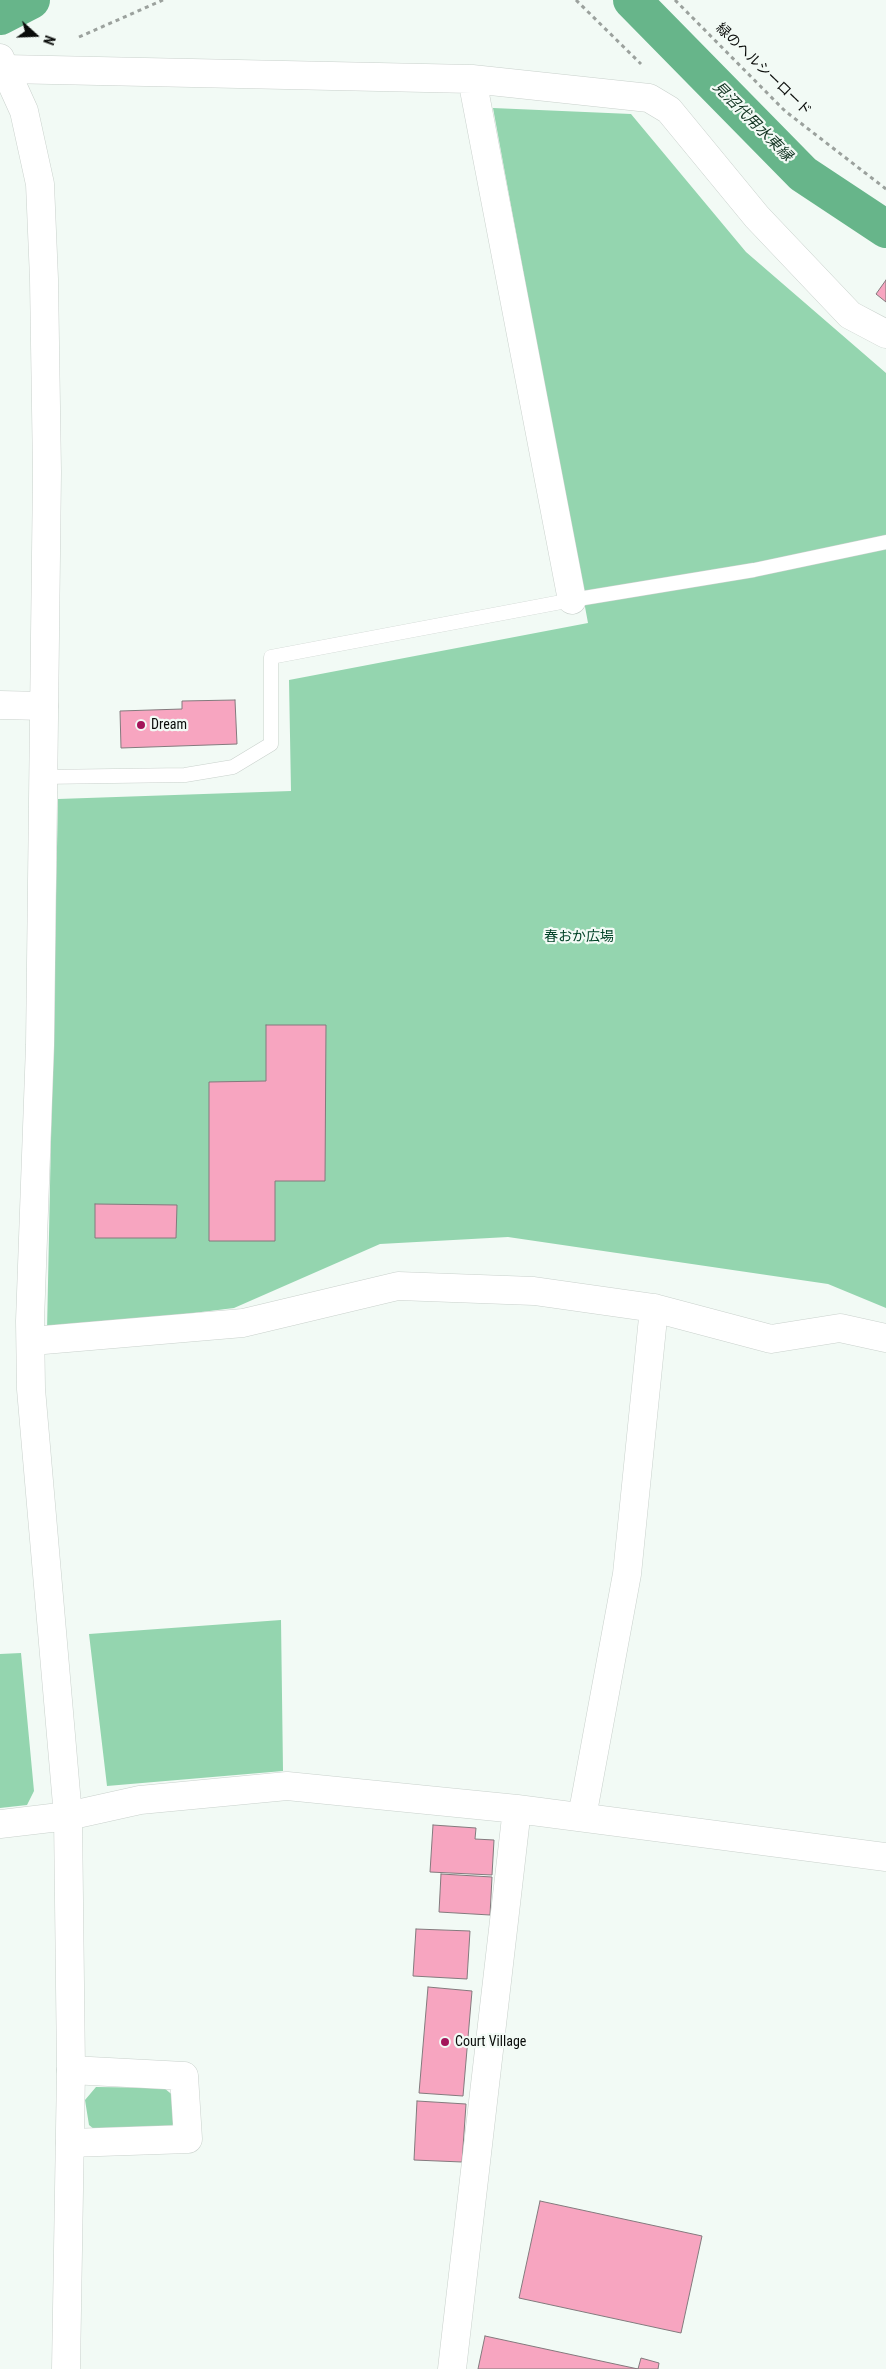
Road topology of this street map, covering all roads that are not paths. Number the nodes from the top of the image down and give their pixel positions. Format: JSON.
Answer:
{"nodes":[{"id":1,"x":3,"y":63,"type":"edge"},
{"id":2,"x":472,"y":79,"type":"junction"},
{"id":3,"x":886,"y":334,"type":"edge"},
{"id":4,"x":886,"y":542,"type":"edge"},
{"id":5,"x":572,"y":600,"type":"junction"},
{"id":6,"x":0,"y":705,"type":"edge"},
{"id":7,"x":44,"y":706,"type":"junction"},
{"id":8,"x":42,"y":777,"type":"junction"},
{"id":9,"x":654,"y":1308,"type":"junction"},
{"id":10,"x":886,"y":1338,"type":"edge"},
{"id":11,"x":32,"y":1341,"type":"junction"},
{"id":12,"x":517,"y":1809,"type":"junction"},
{"id":13,"x":68,"y":1816,"type":"junction"},
{"id":14,"x":582,"y":1818,"type":"junction"},
{"id":15,"x":0,"y":1824,"type":"edge"},
{"id":16,"x":886,"y":1857,"type":"edge"},
{"id":17,"x":71,"y":2070,"type":"junction"},
{"id":18,"x":70,"y":2144,"type":"junction"},
{"id":19,"x":66,"y":2369,"type":"edge"},
{"id":20,"x":452,"y":2369,"type":"edge"}],
"edges":[{"from":1,"to":2,"type":"street"},
{"from":1,"to":7,"type":"street"},
{"from":2,"to":3,"type":"street"},
{"from":2,"to":5,"type":"street"},
{"from":4,"to":5,"type":"lane"},
{"from":5,"to":8,"type":"lane"},
{"from":6,"to":7,"type":"street"},
{"from":7,"to":8,"type":"street"},
{"from":8,"to":11,"type":"street"},
{"from":9,"to":10,"type":"street"},
{"from":9,"to":11,"type":"street"},
{"from":9,"to":14,"type":"street"},
{"from":11,"to":13,"type":"street"},
{"from":12,"to":13,"type":"street"},
{"from":12,"to":14,"type":"street"},
{"from":12,"to":20,"type":"street"},
{"from":13,"to":15,"type":"street"},
{"from":13,"to":17,"type":"street"},
{"from":14,"to":16,"type":"street"},
{"from":17,"to":18,"type":"street"},
{"from":17,"to":18,"type":"street"},
{"from":18,"to":19,"type":"street"}]}
